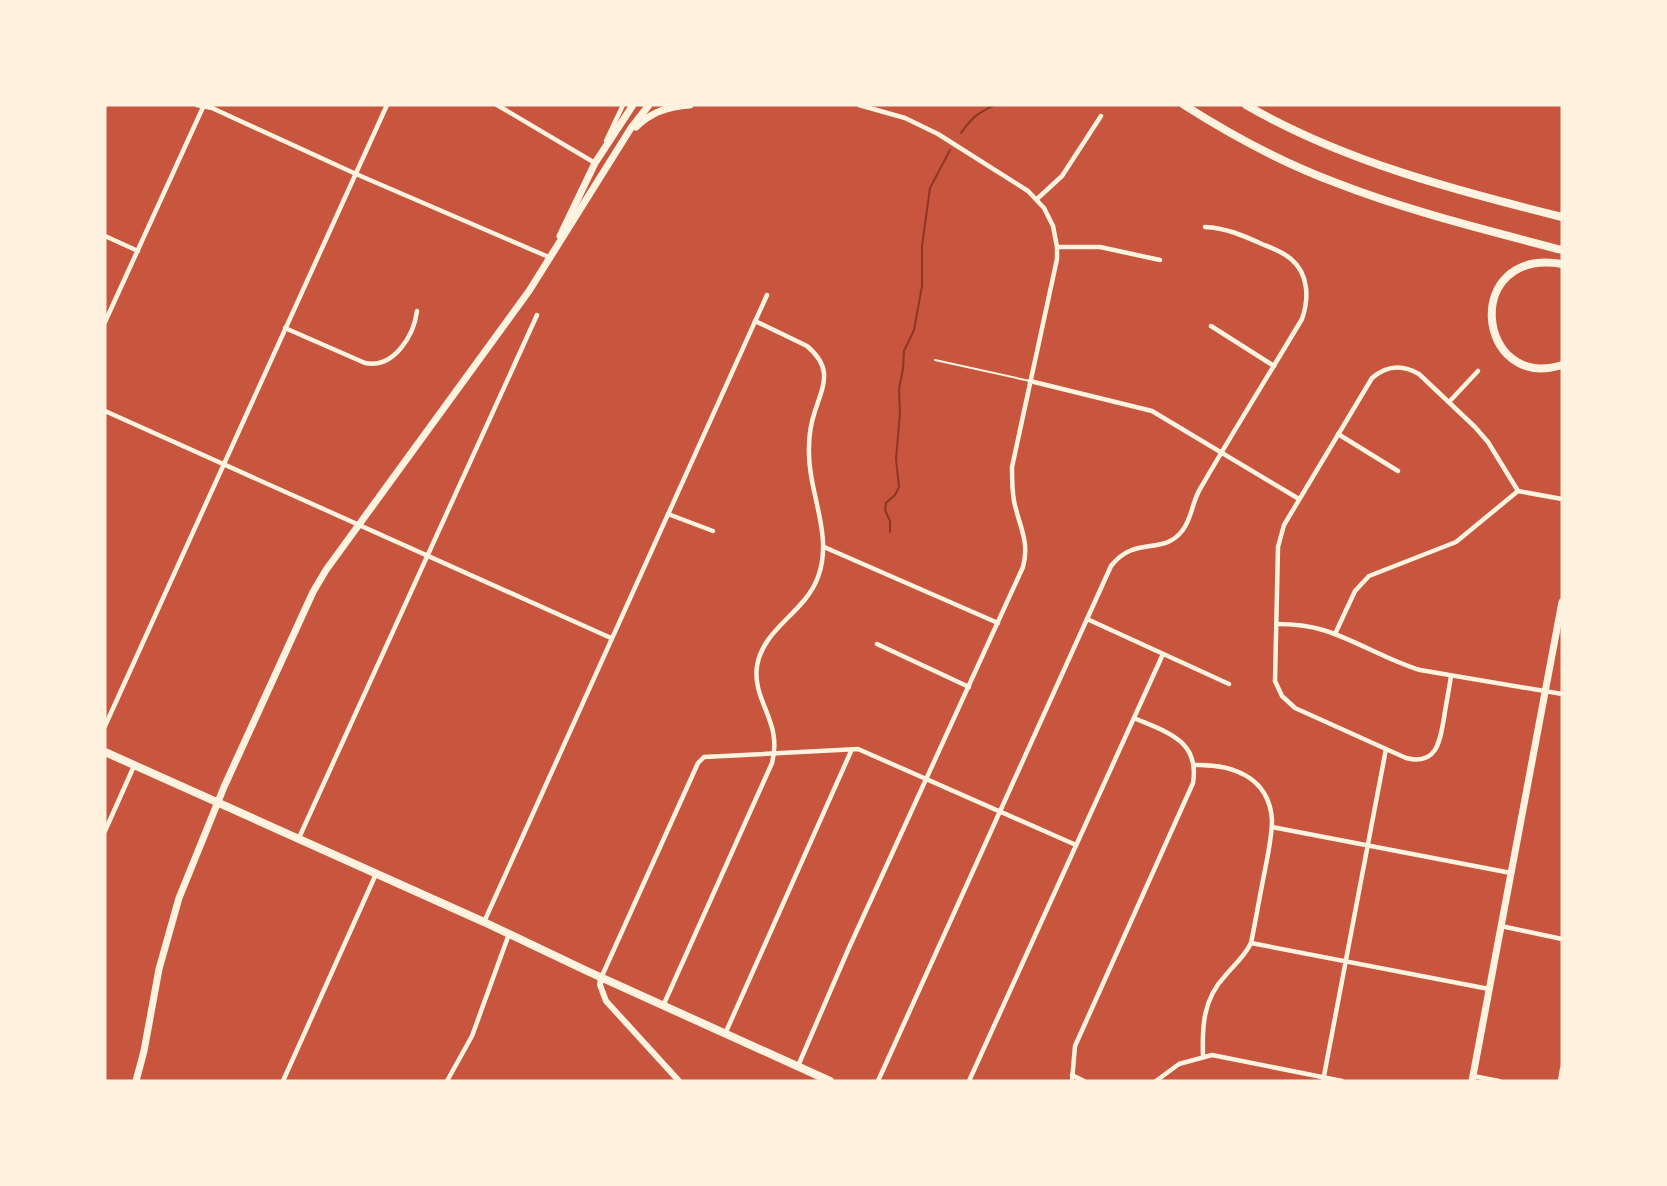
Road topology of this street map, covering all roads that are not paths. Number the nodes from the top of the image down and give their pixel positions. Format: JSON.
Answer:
{"nodes":[{"id":1,"x":197,"y":105,"type":"edge"},
{"id":2,"x":387,"y":105,"type":"edge"},
{"id":3,"x":497,"y":105,"type":"edge"},
{"id":4,"x":623,"y":105,"type":"edge"},
{"id":5,"x":633,"y":105,"type":"edge"},
{"id":6,"x":648,"y":105,"type":"edge"},
{"id":7,"x":690,"y":105,"type":"edge"},
{"id":8,"x":859,"y":105,"type":"edge"},
{"id":9,"x":1184,"y":105,"type":"edge"},
{"id":10,"x":1246,"y":105,"type":"edge"},
{"id":11,"x":203,"y":106,"type":"edge"},
{"id":12,"x":1101,"y":116,"type":"dead end"},
{"id":13,"x":623,"y":140,"type":"junction"},
{"id":14,"x":602,"y":151,"type":"junction"},
{"id":15,"x":595,"y":163,"type":"junction"},
{"id":16,"x":356,"y":174,"type":"junction"},
{"id":17,"x":1037,"y":199,"type":"junction"},
{"id":18,"x":1562,"y":217,"type":"edge"},
{"id":19,"x":1205,"y":227,"type":"dead end"},
{"id":20,"x":105,"y":236,"type":"edge"},
{"id":21,"x":1057,"y":247,"type":"junction"},
{"id":22,"x":1562,"y":250,"type":"edge"},
{"id":23,"x":138,"y":251,"type":"junction"},
{"id":24,"x":551,"y":258,"type":"junction"},
{"id":25,"x":1160,"y":260,"type":"dead end"},
{"id":26,"x":1562,"y":264,"type":"edge"},
{"id":27,"x":767,"y":295,"type":"dead end"},
{"id":28,"x":417,"y":311,"type":"dead end"},
{"id":29,"x":537,"y":315,"type":"dead end"},
{"id":30,"x":755,"y":321,"type":"junction"},
{"id":31,"x":105,"y":322,"type":"edge"},
{"id":32,"x":1210,"y":326,"type":"dead end"},
{"id":33,"x":285,"y":328,"type":"junction"},
{"id":34,"x":514,"y":349,"type":"dead end"},
{"id":35,"x":520,"y":352,"type":"junction"},
{"id":36,"x":935,"y":360,"type":"dead end"},
{"id":37,"x":1562,"y":365,"type":"edge"},
{"id":38,"x":1274,"y":366,"type":"junction"},
{"id":39,"x":1478,"y":371,"type":"dead end"},
{"id":40,"x":1030,"y":381,"type":"junction"},
{"id":41,"x":1449,"y":402,"type":"junction"},
{"id":42,"x":105,"y":411,"type":"edge"},
{"id":43,"x":1338,"y":434,"type":"junction"},
{"id":44,"x":1223,"y":453,"type":"junction"},
{"id":45,"x":224,"y":465,"type":"junction"},
{"id":46,"x":1398,"y":471,"type":"dead end"},
{"id":47,"x":1518,"y":491,"type":"junction"},
{"id":48,"x":1299,"y":499,"type":"junction"},
{"id":49,"x":1562,"y":499,"type":"edge"},
{"id":50,"x":668,"y":514,"type":"junction"},
{"id":51,"x":358,"y":526,"type":"junction"},
{"id":52,"x":714,"y":531,"type":"dead end"},
{"id":53,"x":824,"y":546,"type":"junction"},
{"id":54,"x":427,"y":557,"type":"junction"},
{"id":55,"x":1562,"y":602,"type":"edge"},
{"id":56,"x":1087,"y":619,"type":"junction"},
{"id":57,"x":998,"y":622,"type":"junction"},
{"id":58,"x":1275,"y":624,"type":"junction"},
{"id":59,"x":1335,"y":633,"type":"junction"},
{"id":60,"x":611,"y":638,"type":"junction"},
{"id":61,"x":877,"y":644,"type":"dead end"},
{"id":62,"x":1163,"y":654,"type":"junction"},
{"id":63,"x":1451,"y":676,"type":"junction"},
{"id":64,"x":1229,"y":684,"type":"dead end"},
{"id":65,"x":969,"y":687,"type":"junction"},
{"id":66,"x":1545,"y":691,"type":"junction"},
{"id":67,"x":1562,"y":694,"type":"edge"},
{"id":68,"x":1134,"y":717,"type":"junction"},
{"id":69,"x":105,"y":726,"type":"edge"},
{"id":70,"x":852,"y":749,"type":"junction"},
{"id":71,"x":1386,"y":749,"type":"junction"},
{"id":72,"x":105,"y":752,"type":"edge"},
{"id":73,"x":775,"y":753,"type":"junction"},
{"id":74,"x":1195,"y":765,"type":"junction"},
{"id":75,"x":134,"y":766,"type":"junction"},
{"id":76,"x":927,"y":779,"type":"junction"},
{"id":77,"x":217,"y":803,"type":"junction"},
{"id":78,"x":1000,"y":812,"type":"junction"},
{"id":79,"x":1272,"y":827,"type":"junction"},
{"id":80,"x":105,"y":831,"type":"edge"},
{"id":81,"x":298,"y":840,"type":"junction"},
{"id":82,"x":1076,"y":845,"type":"junction"},
{"id":83,"x":1368,"y":845,"type":"junction"},
{"id":84,"x":1511,"y":873,"type":"junction"},
{"id":85,"x":376,"y":874,"type":"junction"},
{"id":86,"x":484,"y":922,"type":"junction"},
{"id":87,"x":1501,"y":926,"type":"junction"},
{"id":88,"x":509,"y":934,"type":"junction"},
{"id":89,"x":1562,"y":939,"type":"edge"},
{"id":90,"x":1251,"y":943,"type":"junction"},
{"id":91,"x":1347,"y":961,"type":"junction"},
{"id":92,"x":602,"y":978,"type":"junction"},
{"id":93,"x":1489,"y":989,"type":"junction"},
{"id":94,"x":663,"y":1006,"type":"junction"},
{"id":95,"x":725,"y":1034,"type":"junction"},
{"id":96,"x":1203,"y":1056,"type":"junction"},
{"id":97,"x":798,"y":1066,"type":"junction"},
{"id":98,"x":1562,"y":1069,"type":"edge"},
{"id":99,"x":1072,"y":1078,"type":"edge"},
{"id":100,"x":1323,"y":1079,"type":"edge"},
{"id":101,"x":1473,"y":1079,"type":"edge"},
{"id":102,"x":136,"y":1081,"type":"edge"},
{"id":103,"x":283,"y":1081,"type":"edge"},
{"id":104,"x":447,"y":1081,"type":"edge"},
{"id":105,"x":679,"y":1081,"type":"edge"},
{"id":106,"x":830,"y":1081,"type":"edge"},
{"id":107,"x":878,"y":1081,"type":"edge"},
{"id":108,"x":969,"y":1081,"type":"edge"},
{"id":109,"x":1084,"y":1081,"type":"edge"},
{"id":110,"x":1156,"y":1081,"type":"edge"},
{"id":111,"x":1342,"y":1081,"type":"edge"},
{"id":112,"x":1499,"y":1081,"type":"edge"},
{"id":113,"x":1560,"y":1081,"type":"edge"}],
"edges":[{"from":1,"to":11,"type":"street"},
{"from":2,"to":16,"type":"street"},
{"from":3,"to":15,"type":"street"},
{"from":4,"to":14,"type":"street"},
{"from":5,"to":14,"type":"main road"},
{"from":6,"to":13,"type":"main road"},
{"from":7,"to":13,"type":"main road"},
{"from":8,"to":17,"type":"street"},
{"from":9,"to":22,"type":"highway"},
{"from":10,"to":18,"type":"highway"},
{"from":11,"to":16,"type":"street"},
{"from":11,"to":23,"type":"street"},
{"from":12,"to":17,"type":"street"},
{"from":13,"to":24,"type":"main road"},
{"from":14,"to":15,"type":"main road"},
{"from":15,"to":24,"type":"main road"},
{"from":16,"to":24,"type":"street"},
{"from":16,"to":33,"type":"street"},
{"from":17,"to":21,"type":"street"},
{"from":19,"to":38,"type":"street"},
{"from":20,"to":23,"type":"street"},
{"from":21,"to":25,"type":"street"},
{"from":21,"to":40,"type":"street"},
{"from":23,"to":31,"type":"street"},
{"from":24,"to":51,"type":"main road"},
{"from":26,"to":37,"type":"highway"},
{"from":27,"to":30,"type":"street"},
{"from":28,"to":33,"type":"street"},
{"from":29,"to":35,"type":"street"},
{"from":30,"to":50,"type":"street"},
{"from":30,"to":53,"type":"street"},
{"from":32,"to":38,"type":"street"},
{"from":33,"to":45,"type":"street"},
{"from":34,"to":35,"type":"street"},
{"from":35,"to":54,"type":"street"},
{"from":36,"to":40,"type":"lane"},
{"from":38,"to":44,"type":"street"},
{"from":39,"to":41,"type":"street"},
{"from":40,"to":44,"type":"street"},
{"from":40,"to":57,"type":"street"},
{"from":41,"to":43,"type":"street"},
{"from":41,"to":47,"type":"street"},
{"from":42,"to":45,"type":"street"},
{"from":43,"to":46,"type":"street"},
{"from":43,"to":48,"type":"street"},
{"from":44,"to":48,"type":"street"},
{"from":44,"to":56,"type":"street"},
{"from":45,"to":51,"type":"street"},
{"from":45,"to":69,"type":"street"},
{"from":47,"to":49,"type":"street"},
{"from":47,"to":59,"type":"street"},
{"from":48,"to":58,"type":"street"},
{"from":50,"to":52,"type":"street"},
{"from":50,"to":60,"type":"street"},
{"from":51,"to":54,"type":"street"},
{"from":51,"to":77,"type":"main road"},
{"from":53,"to":57,"type":"street"},
{"from":53,"to":73,"type":"street"},
{"from":54,"to":60,"type":"street"},
{"from":54,"to":81,"type":"street"},
{"from":55,"to":66,"type":"main road"},
{"from":56,"to":62,"type":"street"},
{"from":56,"to":78,"type":"street"},
{"from":57,"to":65,"type":"street"},
{"from":58,"to":59,"type":"street"},
{"from":58,"to":71,"type":"street"},
{"from":59,"to":63,"type":"street"},
{"from":60,"to":86,"type":"street"},
{"from":61,"to":65,"type":"street"},
{"from":62,"to":64,"type":"street"},
{"from":62,"to":68,"type":"street"},
{"from":63,"to":66,"type":"street"},
{"from":63,"to":71,"type":"street"},
{"from":65,"to":76,"type":"street"},
{"from":66,"to":67,"type":"street"},
{"from":66,"to":84,"type":"main road"},
{"from":68,"to":74,"type":"street"},
{"from":68,"to":82,"type":"street"},
{"from":70,"to":73,"type":"street"},
{"from":70,"to":76,"type":"street"},
{"from":70,"to":95,"type":"street"},
{"from":71,"to":83,"type":"street"},
{"from":72,"to":75,"type":"main road"},
{"from":73,"to":92,"type":"street"},
{"from":73,"to":94,"type":"street"},
{"from":74,"to":79,"type":"street"},
{"from":74,"to":99,"type":"street"},
{"from":75,"to":77,"type":"main road"},
{"from":75,"to":80,"type":"street"},
{"from":76,"to":78,"type":"street"},
{"from":76,"to":97,"type":"street"},
{"from":77,"to":81,"type":"main road"},
{"from":77,"to":102,"type":"main road"},
{"from":78,"to":82,"type":"street"},
{"from":78,"to":107,"type":"street"},
{"from":79,"to":83,"type":"street"},
{"from":79,"to":90,"type":"street"},
{"from":81,"to":85,"type":"main road"},
{"from":82,"to":108,"type":"street"},
{"from":83,"to":84,"type":"street"},
{"from":83,"to":91,"type":"street"},
{"from":84,"to":87,"type":"main road"},
{"from":85,"to":86,"type":"main road"},
{"from":85,"to":103,"type":"street"},
{"from":86,"to":88,"type":"main road"},
{"from":87,"to":89,"type":"street"},
{"from":87,"to":93,"type":"main road"},
{"from":88,"to":92,"type":"main road"},
{"from":88,"to":104,"type":"street"},
{"from":90,"to":91,"type":"street"},
{"from":90,"to":96,"type":"street"},
{"from":91,"to":93,"type":"street"},
{"from":91,"to":100,"type":"street"},
{"from":92,"to":94,"type":"main road"},
{"from":92,"to":105,"type":"street"},
{"from":93,"to":101,"type":"main road"},
{"from":94,"to":95,"type":"main road"},
{"from":95,"to":97,"type":"main road"},
{"from":96,"to":100,"type":"street"},
{"from":96,"to":110,"type":"street"},
{"from":97,"to":106,"type":"main road"},
{"from":98,"to":113,"type":"street"},
{"from":99,"to":109,"type":"street"},
{"from":100,"to":111,"type":"street"},
{"from":101,"to":112,"type":"street"}]}
